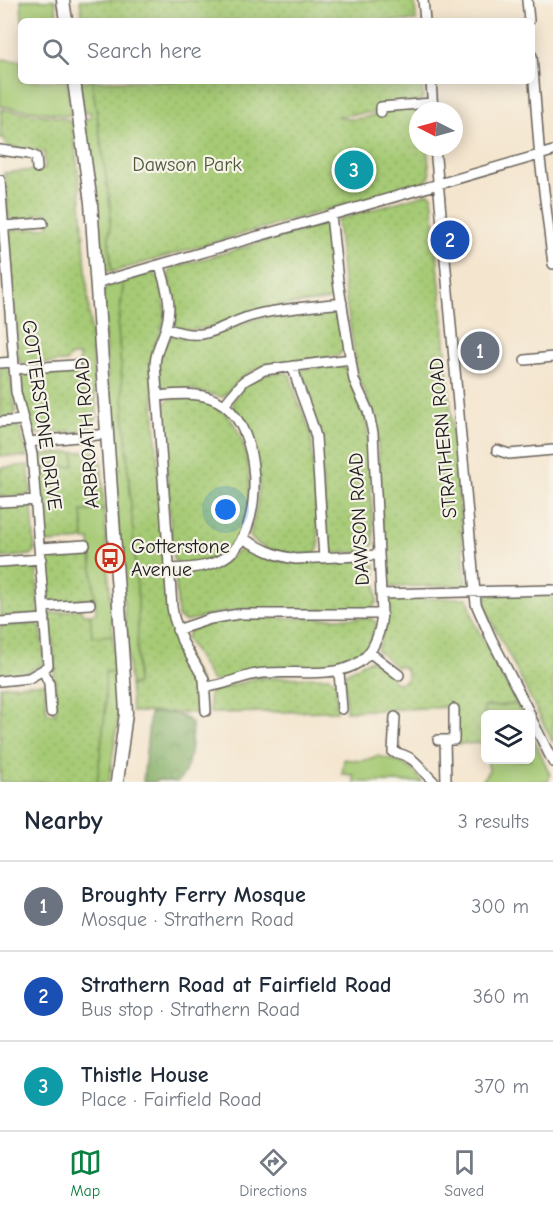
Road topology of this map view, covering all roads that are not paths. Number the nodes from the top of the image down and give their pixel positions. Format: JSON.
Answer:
{"nodes":[{"id":1,"x":63,"y":0,"type":"edge"},
{"id":2,"x":423,"y":0,"type":"edge"},
{"id":3,"x":527,"y":0,"type":"edge"},
{"id":4,"x":66,"y":18,"type":"edge"},
{"id":5,"x":425,"y":18,"type":"edge"},
{"id":6,"x":529,"y":18,"type":"edge"},
{"id":7,"x":75,"y":84,"type":"edge"},
{"id":8,"x":431,"y":84,"type":"edge"},
{"id":9,"x":534,"y":84,"type":"edge"},
{"id":10,"x":433,"y":102,"type":"edge"},
{"id":11,"x":409,"y":107,"type":"edge"},
{"id":12,"x":381,"y":112,"type":"dead end"},
{"id":13,"x":0,"y":150,"type":"edge"},
{"id":14,"x":553,"y":151,"type":"edge"},
{"id":15,"x":540,"y":155,"type":"junction"},
{"id":16,"x":436,"y":156,"type":"edge"},
{"id":17,"x":37,"y":168,"type":"dead end"},
{"id":18,"x":0,"y":180,"type":"edge"},
{"id":19,"x":438,"y":184,"type":"junction"},
{"id":20,"x":0,"y":189,"type":"edge"},
{"id":21,"x":331,"y":215,"type":"junction"},
{"id":22,"x":43,"y":223,"type":"dead end"},
{"id":23,"x":4,"y":226,"type":"junction"},
{"id":24,"x":553,"y":264,"type":"edge"},
{"id":25,"x":160,"y":266,"type":"junction"},
{"id":26,"x":96,"y":283,"type":"junction"},
{"id":27,"x":4,"y":302,"type":"edge"},
{"id":28,"x":342,"y":303,"type":"junction"},
{"id":29,"x":166,"y":328,"type":"junction"},
{"id":30,"x":553,"y":357,"type":"edge"},
{"id":31,"x":351,"y":359,"type":"junction"},
{"id":32,"x":525,"y":360,"type":"dead end"},
{"id":33,"x":0,"y":363,"type":"edge"},
{"id":34,"x":75,"y":365,"type":"dead end"},
{"id":35,"x":14,"y":366,"type":"junction"},
{"id":36,"x":293,"y":366,"type":"junction"},
{"id":37,"x":157,"y":396,"type":"junction"},
{"id":38,"x":224,"y":405,"type":"junction"},
{"id":39,"x":22,"y":420,"type":"junction"},
{"id":40,"x":0,"y":422,"type":"edge"},
{"id":41,"x":106,"y":434,"type":"junction"},
{"id":42,"x":29,"y":442,"type":"junction"},
{"id":43,"x":498,"y":450,"type":"dead end"},
{"id":44,"x":553,"y":450,"type":"edge"},
{"id":45,"x":36,"y":500,"type":"junction"},
{"id":46,"x":0,"y":502,"type":"edge"},
{"id":47,"x":242,"y":538,"type":"junction"},
{"id":48,"x":85,"y":545,"type":"dead end"},
{"id":49,"x":40,"y":548,"type":"junction"},
{"id":50,"x":379,"y":555,"type":"junction"},
{"id":51,"x":324,"y":558,"type":"junction"},
{"id":52,"x":41,"y":559,"type":"junction"},
{"id":53,"x":0,"y":562,"type":"edge"},
{"id":54,"x":170,"y":569,"type":"junction"},
{"id":55,"x":553,"y":590,"type":"edge"},
{"id":56,"x":475,"y":591,"type":"junction"},
{"id":57,"x":381,"y":594,"type":"junction"},
{"id":58,"x":90,"y":604,"type":"dead end"},
{"id":59,"x":44,"y":608,"type":"junction"},
{"id":60,"x":382,"y":614,"type":"junction"},
{"id":61,"x":45,"y":618,"type":"junction"},
{"id":62,"x":0,"y":622,"type":"edge"},
{"id":63,"x":177,"y":630,"type":"junction"},
{"id":64,"x":369,"y":652,"type":"junction"},
{"id":65,"x":43,"y":670,"type":"junction"},
{"id":66,"x":339,"y":672,"type":"junction"},
{"id":67,"x":399,"y":675,"type":"dead end"},
{"id":68,"x":0,"y":681,"type":"edge"},
{"id":69,"x":206,"y":687,"type":"junction"},
{"id":70,"x":342,"y":709,"type":"dead end"},
{"id":71,"x":454,"y":709,"type":"dead end"},
{"id":72,"x":528,"y":710,"type":"edge"},
{"id":73,"x":206,"y":711,"type":"dead end"},
{"id":74,"x":51,"y":712,"type":"dead end"},
{"id":75,"x":395,"y":717,"type":"dead end"},
{"id":76,"x":535,"y":725,"type":"edge"},
{"id":77,"x":553,"y":762,"type":"edge"},
{"id":78,"x":117,"y":782,"type":"edge"},
{"id":79,"x":434,"y":782,"type":"edge"},
{"id":80,"x":447,"y":782,"type":"edge"}],
"edges":[{"from":1,"to":4,"type":"main road"},
{"from":2,"to":5,"type":"street"},
{"from":3,"to":6,"type":"street"},
{"from":7,"to":26,"type":"main road","name":"ARBROATH ROAD"},
{"from":8,"to":10,"type":"street"},
{"from":9,"to":15,"type":"street"},
{"from":11,"to":12,"type":"street"},
{"from":13,"to":17,"type":"street"},
{"from":14,"to":15,"type":"street"},
{"from":15,"to":19,"type":"street"},
{"from":15,"to":24,"type":"street"},
{"from":16,"to":19,"type":"street","name":"STRATHERN ROAD"},
{"from":18,"to":20,"type":"street","name":"GOTTERSTONE DRIVE"},
{"from":19,"to":21,"type":"street"},
{"from":19,"to":56,"type":"street","name":"STRATHERN ROAD"},
{"from":20,"to":23,"type":"street","name":"GOTTERSTONE DRIVE"},
{"from":21,"to":25,"type":"street"},
{"from":21,"to":28,"type":"street","name":"DAWSON ROAD"},
{"from":22,"to":23,"type":"street"},
{"from":23,"to":27,"type":"street","name":"GOTTERSTONE DRIVE"},
{"from":25,"to":26,"type":"street"},
{"from":25,"to":29,"type":"street"},
{"from":26,"to":41,"type":"main road","name":"ARBROATH ROAD"},
{"from":27,"to":35,"type":"street","name":"GOTTERSTONE DRIVE"},
{"from":28,"to":29,"type":"street"},
{"from":28,"to":31,"type":"street","name":"DAWSON ROAD"},
{"from":29,"to":37,"type":"street"},
{"from":30,"to":32,"type":"street"},
{"from":31,"to":36,"type":"street"},
{"from":31,"to":50,"type":"street","name":"DAWSON ROAD"},
{"from":33,"to":35,"type":"street"},
{"from":34,"to":35,"type":"street"},
{"from":35,"to":39,"type":"street","name":"GOTTERSTONE DRIVE"},
{"from":36,"to":38,"type":"street"},
{"from":36,"to":51,"type":"street"},
{"from":37,"to":38,"type":"street"},
{"from":37,"to":54,"type":"street"},
{"from":38,"to":47,"type":"street"},
{"from":39,"to":40,"type":"street"},
{"from":39,"to":42,"type":"street","name":"GOTTERSTONE DRIVE"},
{"from":41,"to":42,"type":"street"},
{"from":41,"to":78,"type":"main road","name":"ARBROATH ROAD"},
{"from":42,"to":45,"type":"street","name":"GOTTERSTONE DRIVE"},
{"from":43,"to":44,"type":"street"},
{"from":45,"to":46,"type":"street"},
{"from":45,"to":49,"type":"street","name":"GOTTERSTONE DRIVE"},
{"from":47,"to":51,"type":"street"},
{"from":47,"to":54,"type":"street"},
{"from":48,"to":49,"type":"street"},
{"from":49,"to":52,"type":"street","name":"GOTTERSTONE DRIVE"},
{"from":50,"to":51,"type":"street"},
{"from":50,"to":57,"type":"street","name":"DAWSON ROAD"},
{"from":52,"to":53,"type":"street"},
{"from":52,"to":59,"type":"street","name":"GOTTERSTONE DRIVE"},
{"from":54,"to":63,"type":"street"},
{"from":55,"to":56,"type":"street"},
{"from":56,"to":57,"type":"street"},
{"from":56,"to":72,"type":"street","name":"STRATHERN ROAD"},
{"from":57,"to":60,"type":"street","name":"DAWSON ROAD"},
{"from":58,"to":59,"type":"street"},
{"from":59,"to":61,"type":"street","name":"GOTTERSTONE DRIVE"},
{"from":60,"to":63,"type":"street"},
{"from":60,"to":64,"type":"street","name":"DAWSON ROAD"},
{"from":61,"to":62,"type":"street"},
{"from":61,"to":65,"type":"street","name":"GOTTERSTONE DRIVE"},
{"from":63,"to":69,"type":"street"},
{"from":64,"to":66,"type":"street"},
{"from":64,"to":67,"type":"street"},
{"from":65,"to":68,"type":"street"},
{"from":65,"to":74,"type":"street","name":"GOTTERSTONE DRIVE"},
{"from":66,"to":69,"type":"street"},
{"from":66,"to":70,"type":"street"},
{"from":69,"to":73,"type":"street"},
{"from":71,"to":80,"type":"street"},
{"from":75,"to":79,"type":"street"},
{"from":76,"to":77,"type":"street","name":"STRATHERN ROAD"}]}
